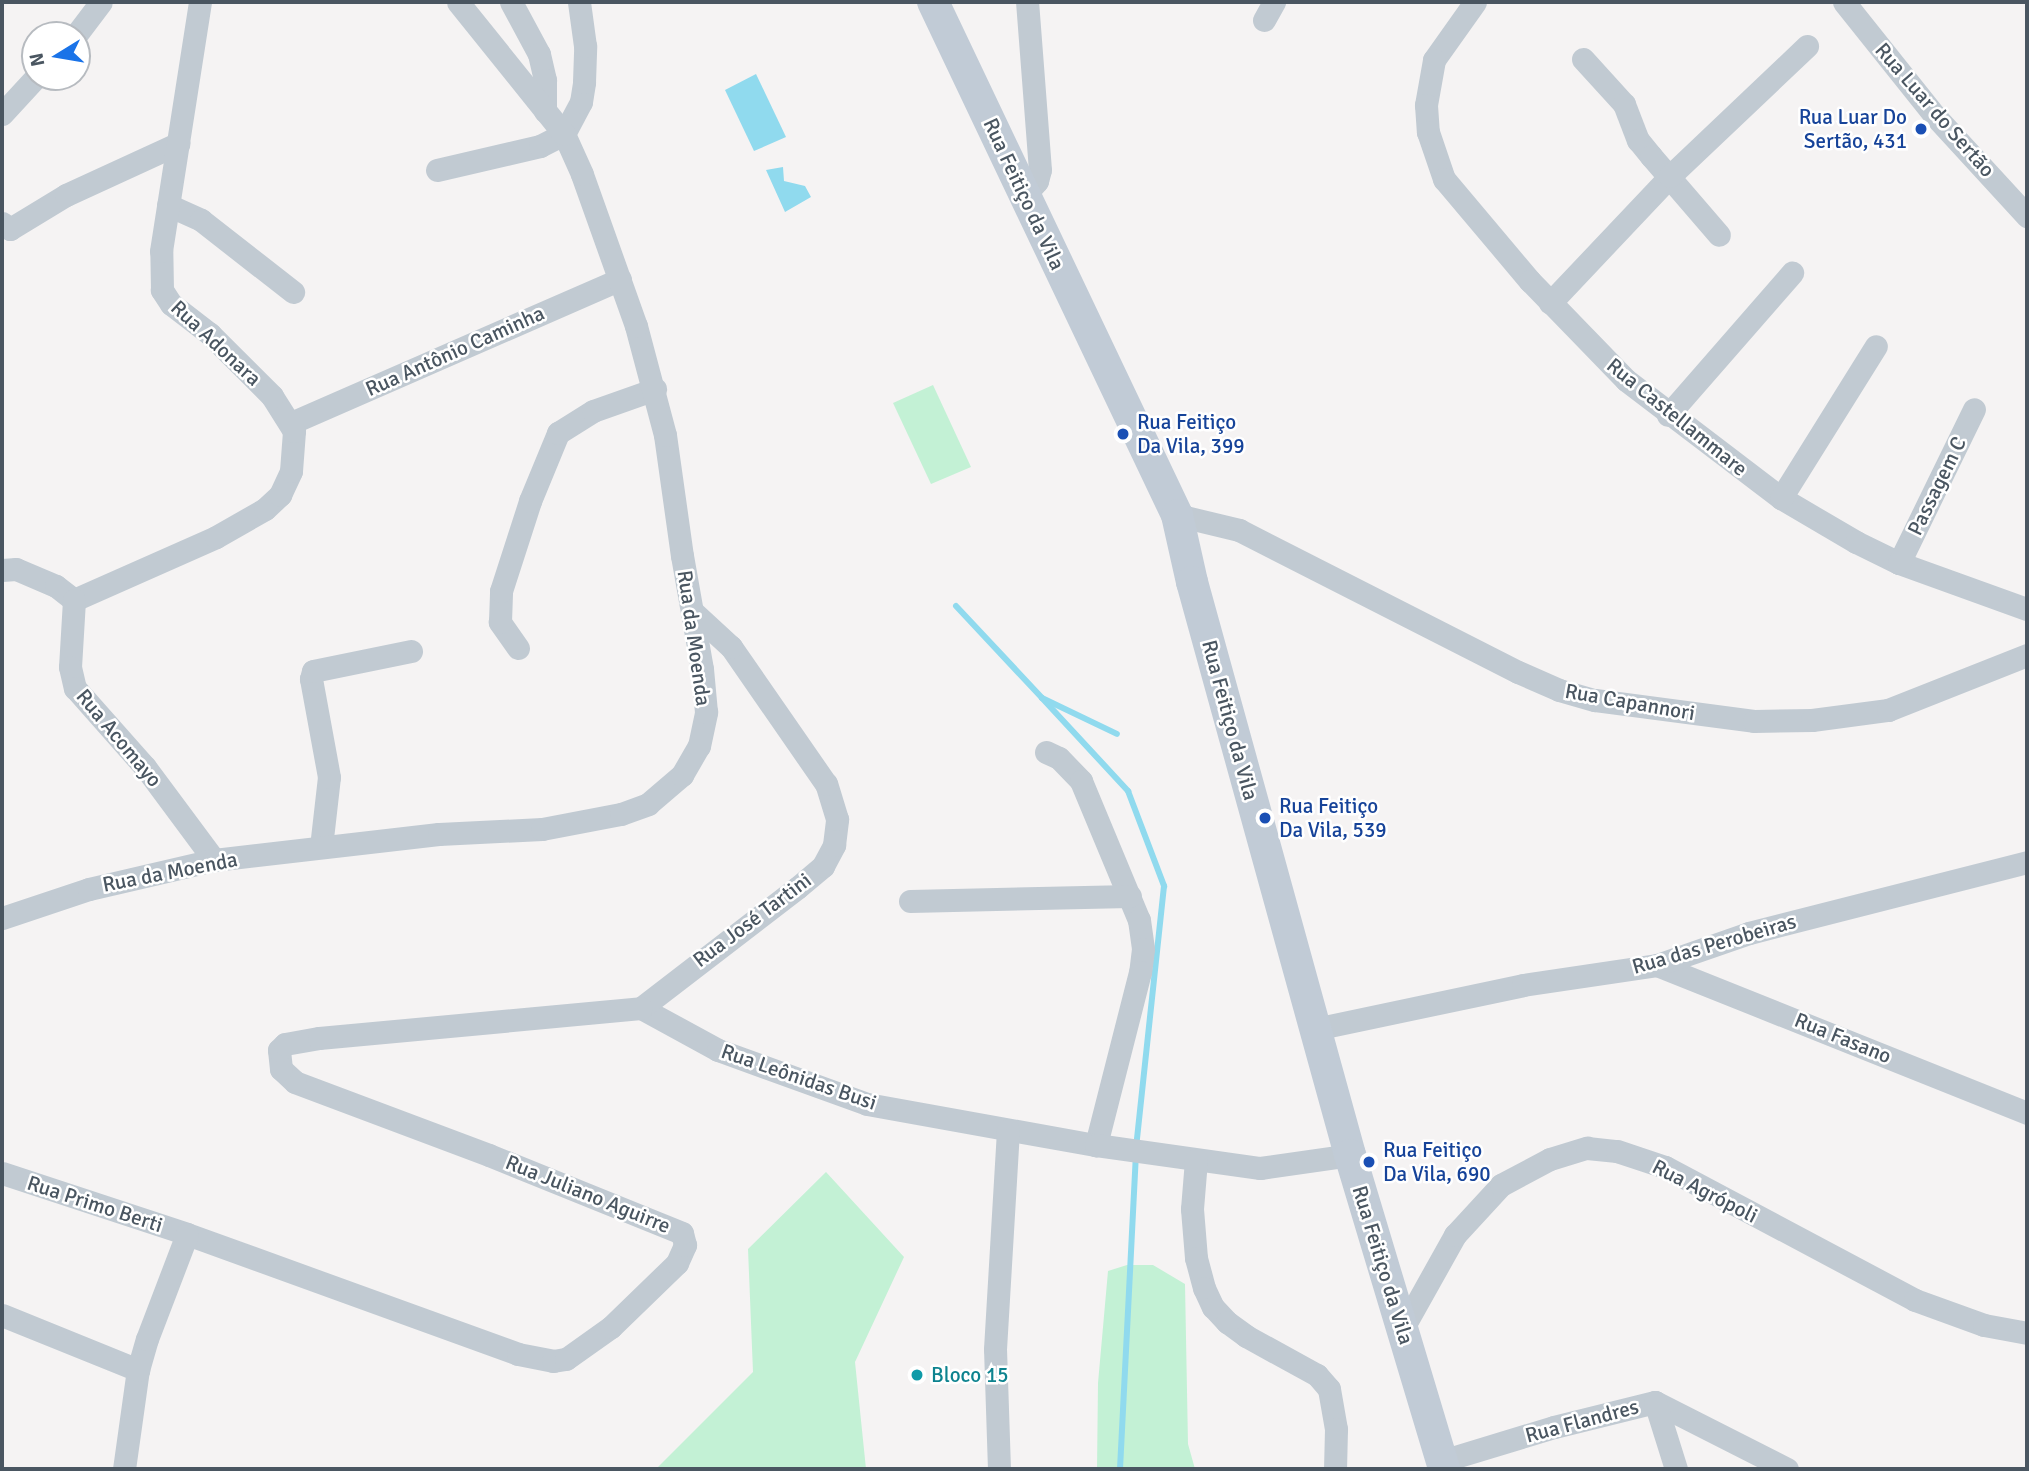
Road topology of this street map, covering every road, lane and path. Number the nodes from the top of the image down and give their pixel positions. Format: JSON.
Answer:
{"nodes":[{"id":1,"x":101,"y":2,"type":"edge"},
{"id":2,"x":200,"y":2,"type":"edge"},
{"id":3,"x":458,"y":2,"type":"edge"},
{"id":4,"x":511,"y":2,"type":"edge"},
{"id":5,"x":579,"y":2,"type":"edge"},
{"id":6,"x":933,"y":2,"type":"edge"},
{"id":7,"x":1027,"y":2,"type":"edge"},
{"id":8,"x":1475,"y":2,"type":"edge"},
{"id":9,"x":1844,"y":2,"type":"edge"},
{"id":10,"x":87,"y":21,"type":"edge"},
{"id":11,"x":1807,"y":46,"type":"dead end"},
{"id":12,"x":1583,"y":59,"type":"dead end"},
{"id":13,"x":23,"y":91,"type":"edge"},
{"id":14,"x":545,"y":111,"type":"junction"},
{"id":15,"x":2,"y":114,"type":"edge"},
{"id":16,"x":564,"y":134,"type":"junction"},
{"id":17,"x":179,"y":143,"type":"junction"},
{"id":18,"x":437,"y":170,"type":"dead end"},
{"id":19,"x":1670,"y":176,"type":"junction"},
{"id":20,"x":1031,"y":188,"type":"junction"},
{"id":21,"x":168,"y":205,"type":"junction"},
{"id":22,"x":2027,"y":216,"type":"edge"},
{"id":23,"x":4,"y":229,"type":"edge"},
{"id":24,"x":1719,"y":235,"type":"dead end"},
{"id":25,"x":1792,"y":273,"type":"dead end"},
{"id":26,"x":620,"y":279,"type":"junction"},
{"id":27,"x":293,"y":292,"type":"dead end"},
{"id":28,"x":1550,"y":303,"type":"junction"},
{"id":29,"x":1877,"y":346,"type":"dead end"},
{"id":30,"x":655,"y":389,"type":"junction"},
{"id":31,"x":1974,"y":409,"type":"dead end"},
{"id":32,"x":1668,"y":415,"type":"junction"},
{"id":33,"x":291,"y":423,"type":"junction"},
{"id":34,"x":1781,"y":498,"type":"junction"},
{"id":35,"x":1177,"y":515,"type":"junction"},
{"id":36,"x":1899,"y":563,"type":"junction"},
{"id":37,"x":2,"y":570,"type":"edge"},
{"id":38,"x":74,"y":600,"type":"junction"},
{"id":39,"x":2027,"y":609,"type":"edge"},
{"id":40,"x":693,"y":612,"type":"junction"},
{"id":41,"x":518,"y":648,"type":"dead end"},
{"id":42,"x":411,"y":651,"type":"dead end"},
{"id":43,"x":2027,"y":655,"type":"edge"},
{"id":44,"x":1046,"y":752,"type":"dead end"},
{"id":45,"x":321,"y":846,"type":"junction"},
{"id":46,"x":214,"y":860,"type":"junction"},
{"id":47,"x":2027,"y":862,"type":"edge"},
{"id":48,"x":1130,"y":896,"type":"junction"},
{"id":49,"x":910,"y":901,"type":"dead end"},
{"id":50,"x":2,"y":918,"type":"edge"},
{"id":51,"x":1657,"y":965,"type":"junction"},
{"id":52,"x":641,"y":1008,"type":"junction"},
{"id":53,"x":1315,"y":1029,"type":"junction"},
{"id":54,"x":2027,"y":1113,"type":"edge"},
{"id":55,"x":1008,"y":1130,"type":"junction"},
{"id":56,"x":1096,"y":1146,"type":"junction"},
{"id":57,"x":1350,"y":1155,"type":"junction"},
{"id":58,"x":1196,"y":1160,"type":"junction"},
{"id":59,"x":2,"y":1173,"type":"edge"},
{"id":60,"x":187,"y":1234,"type":"junction"},
{"id":61,"x":2,"y":1315,"type":"edge"},
{"id":62,"x":1403,"y":1328,"type":"junction"},
{"id":63,"x":2027,"y":1333,"type":"edge"},
{"id":64,"x":138,"y":1370,"type":"junction"},
{"id":65,"x":1655,"y":1402,"type":"junction"},
{"id":66,"x":1443,"y":1465,"type":"edge"},
{"id":67,"x":124,"y":1469,"type":"edge"},
{"id":68,"x":999,"y":1469,"type":"edge"},
{"id":69,"x":1335,"y":1469,"type":"edge"},
{"id":70,"x":1676,"y":1469,"type":"edge"},
{"id":71,"x":1787,"y":1469,"type":"edge"}],
"edges":[{"from":1,"to":10,"type":"street"},
{"from":2,"to":17,"type":"street"},
{"from":3,"to":14,"type":"street","name":"Rua da Moenda"},
{"from":4,"to":14,"type":"street"},
{"from":5,"to":16,"type":"street"},
{"from":6,"to":20,"type":"street","name":"Rua Feitiço da Vila"},
{"from":7,"to":20,"type":"street"},
{"from":8,"to":28,"type":"street","name":"Rua Castellammare"},
{"from":9,"to":22,"type":"street","name":"Rua Luar do Sertão"},
{"from":11,"to":19,"type":"street"},
{"from":12,"to":19,"type":"street"},
{"from":13,"to":15,"type":"street"},
{"from":14,"to":16,"type":"street","name":"Rua da Moenda"},
{"from":16,"to":18,"type":"street"},
{"from":16,"to":26,"type":"street","name":"Rua da Moenda"},
{"from":17,"to":21,"type":"street","name":"Rua Adonara"},
{"from":17,"to":23,"type":"street"},
{"from":19,"to":24,"type":"street"},
{"from":19,"to":28,"type":"street"},
{"from":20,"to":35,"type":"street","name":"Rua Feitiço da Vila"},
{"from":21,"to":27,"type":"street"},
{"from":21,"to":33,"type":"street","name":"Rua Adonara"},
{"from":25,"to":32,"type":"street"},
{"from":26,"to":30,"type":"street","name":"Rua da Moenda"},
{"from":26,"to":33,"type":"street","name":"Rua Antônio Caminha"},
{"from":28,"to":32,"type":"street","name":"Rua Castellammare"},
{"from":29,"to":34,"type":"street"},
{"from":30,"to":40,"type":"street","name":"Rua da Moenda"},
{"from":30,"to":41,"type":"street"},
{"from":31,"to":36,"type":"street","name":"Passagem C"},
{"from":32,"to":34,"type":"street","name":"Rua Castellammare"},
{"from":33,"to":38,"type":"street"},
{"from":34,"to":36,"type":"street","name":"Rua Castellammare"},
{"from":35,"to":43,"type":"street","name":"Rua Capannori"},
{"from":35,"to":53,"type":"street","name":"Rua Feitiço da Vila"},
{"from":36,"to":39,"type":"street","name":"Rua Castellammare"},
{"from":37,"to":38,"type":"street"},
{"from":38,"to":46,"type":"street","name":"Rua Acomayo"},
{"from":40,"to":45,"type":"street","name":"Rua da Moenda"},
{"from":40,"to":52,"type":"street","name":"Rua José Tartini"},
{"from":42,"to":45,"type":"street"},
{"from":44,"to":48,"type":"street"},
{"from":45,"to":46,"type":"street","name":"Rua da Moenda"},
{"from":46,"to":50,"type":"street","name":"Rua da Moenda"},
{"from":47,"to":51,"type":"street","name":"Rua das Perobeiras"},
{"from":48,"to":49,"type":"street"},
{"from":48,"to":56,"type":"street"},
{"from":51,"to":53,"type":"street","name":"Rua das Perobeiras"},
{"from":51,"to":54,"type":"street","name":"Rua Fasano"},
{"from":52,"to":55,"type":"street","name":"Rua Leônidas Busi"},
{"from":52,"to":60,"type":"street","name":"Rua Juliano Aguirre"},
{"from":53,"to":57,"type":"street","name":"Rua Feitiço da Vila"},
{"from":55,"to":56,"type":"street","name":"Rua Leônidas Busi"},
{"from":55,"to":68,"type":"street"},
{"from":56,"to":58,"type":"street","name":"Rua Leônidas Busi"},
{"from":57,"to":58,"type":"street","name":"Rua Leônidas Busi"},
{"from":57,"to":62,"type":"street","name":"Rua Feitiço da Vila"},
{"from":58,"to":69,"type":"street"},
{"from":59,"to":60,"type":"street","name":"Rua Primo Berti"},
{"from":60,"to":64,"type":"street"},
{"from":61,"to":64,"type":"street"},
{"from":62,"to":63,"type":"street","name":"Rua Agrópoli"},
{"from":62,"to":66,"type":"street","name":"Rua Feitiço da Vila"},
{"from":64,"to":67,"type":"street"},
{"from":65,"to":66,"type":"street","name":"Rua Flandres"},
{"from":65,"to":70,"type":"street","name":"Rua Flandres"},
{"from":65,"to":71,"type":"street"}]}
